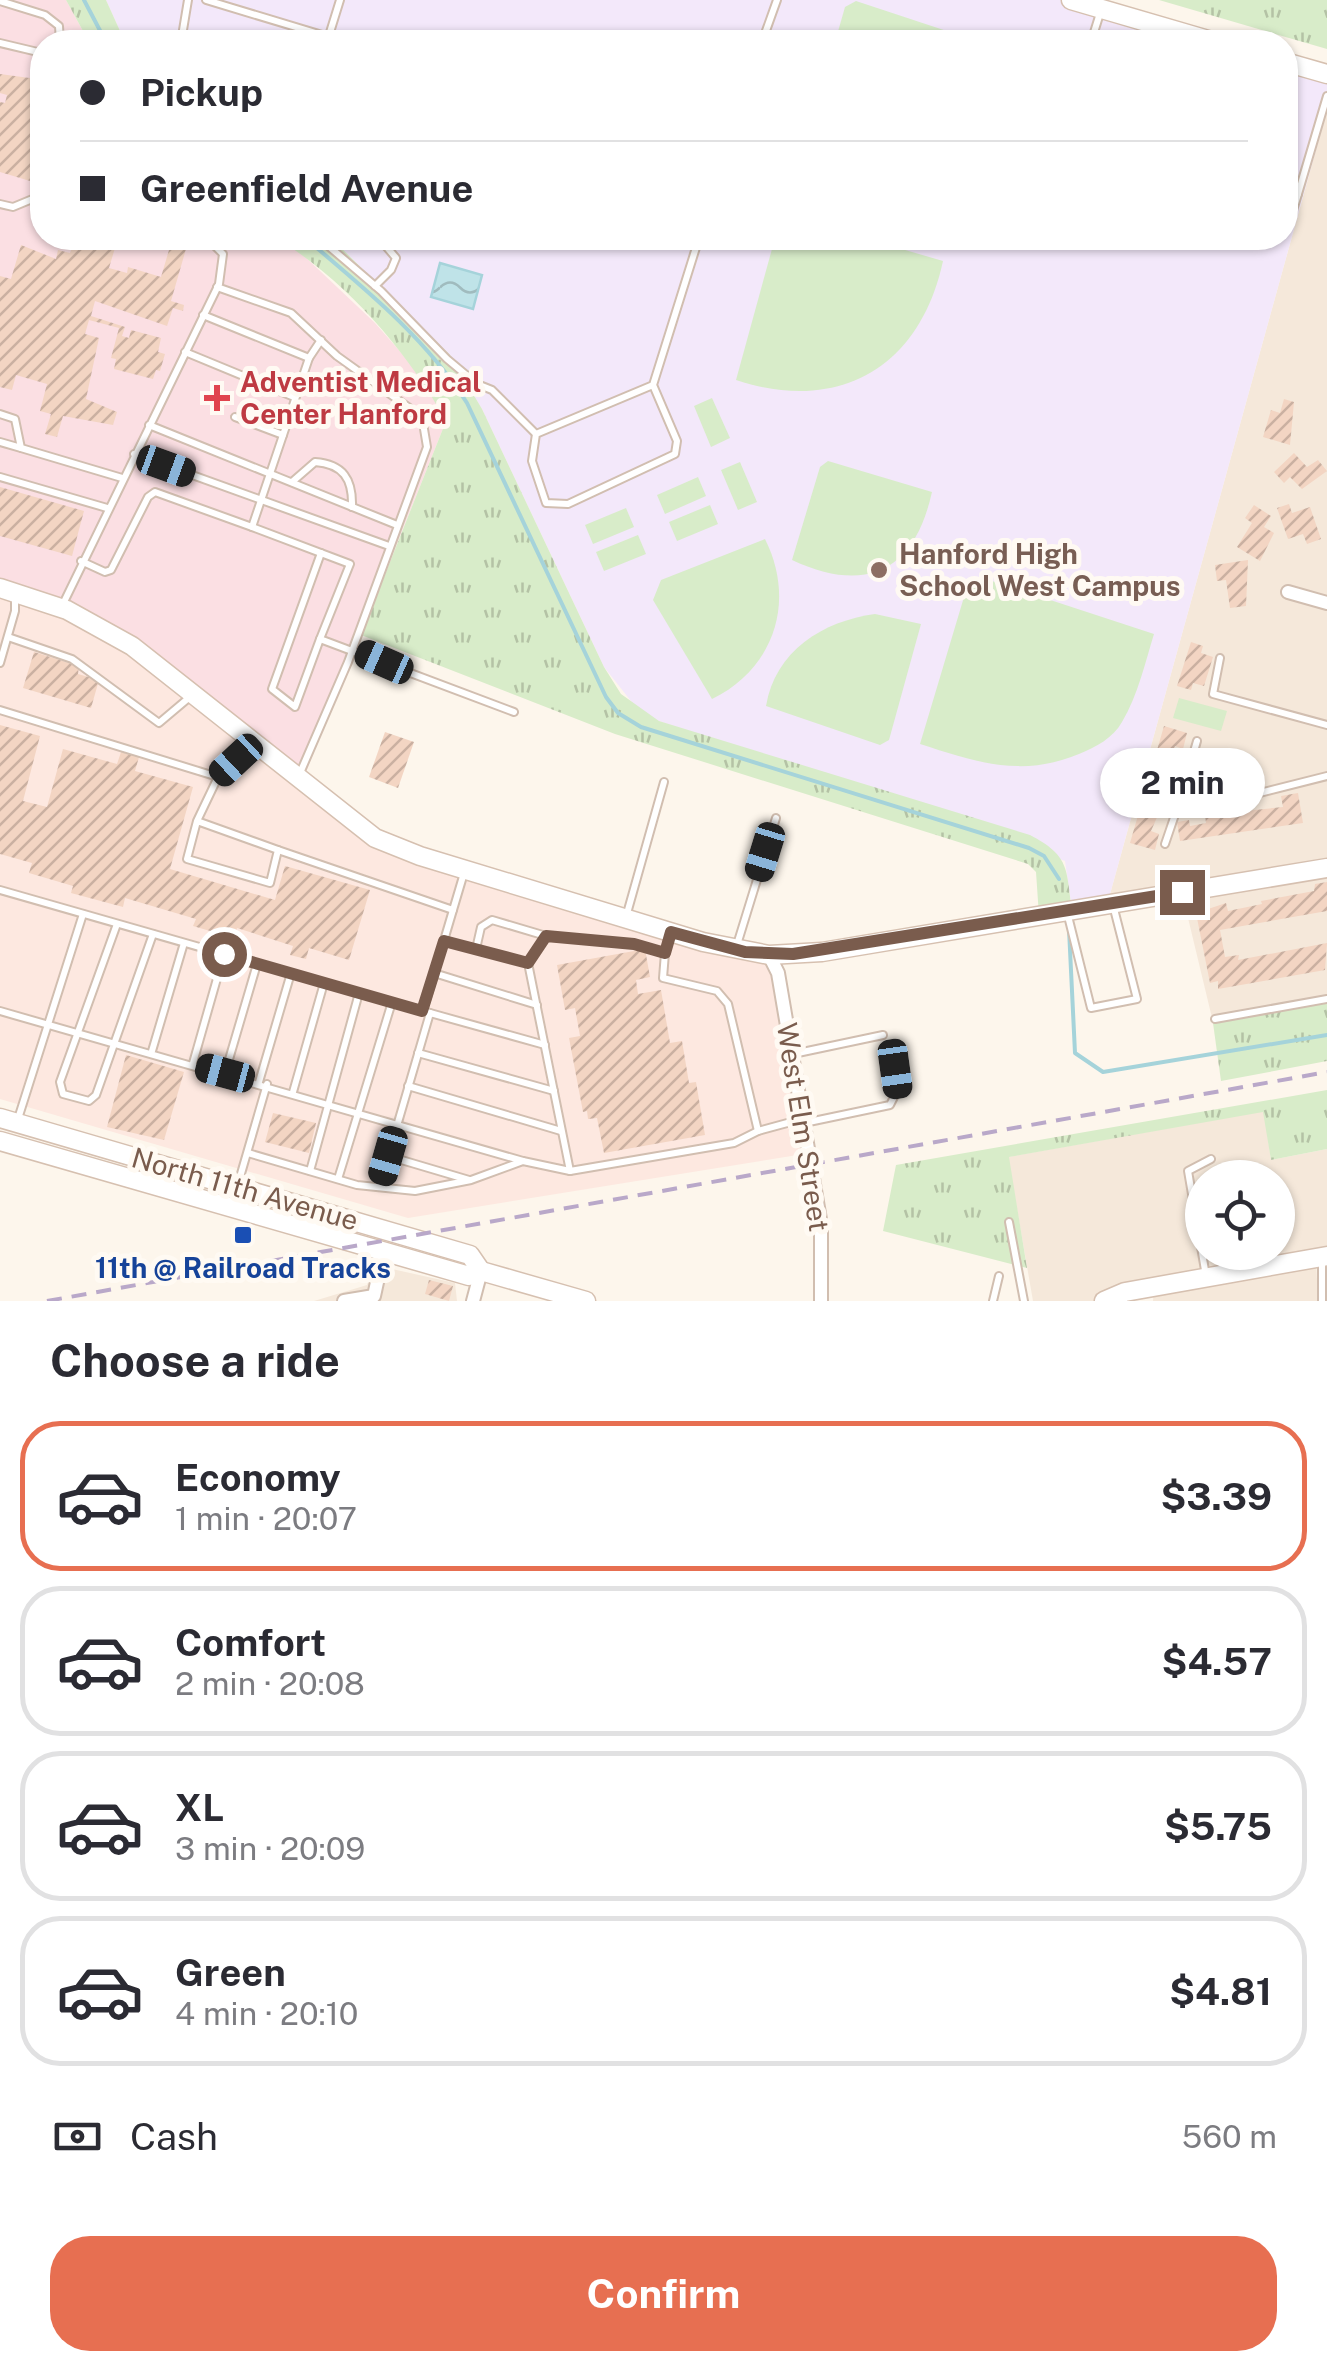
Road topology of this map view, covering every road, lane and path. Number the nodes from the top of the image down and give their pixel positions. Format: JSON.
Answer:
{"nodes":[{"id":1,"x":188,"y":0,"type":"edge"},
{"id":2,"x":206,"y":0,"type":"edge"},
{"id":3,"x":340,"y":0,"type":"edge"},
{"id":4,"x":777,"y":0,"type":"edge"},
{"id":5,"x":1072,"y":0,"type":"edge"},
{"id":6,"x":0,"y":1,"type":"edge"},
{"id":7,"x":1102,"y":9,"type":"junction"},
{"id":8,"x":59,"y":30,"type":"edge"},
{"id":9,"x":183,"y":30,"type":"edge"},
{"id":10,"x":298,"y":30,"type":"edge"},
{"id":11,"x":331,"y":30,"type":"edge"},
{"id":12,"x":766,"y":30,"type":"edge"},
{"id":13,"x":1095,"y":30,"type":"edge"},
{"id":14,"x":1164,"y":30,"type":"edge"},
{"id":15,"x":0,"y":43,"type":"edge"},
{"id":16,"x":30,"y":50,"type":"edge"},
{"id":17,"x":1298,"y":66,"type":"edge"},
{"id":18,"x":1327,"y":74,"type":"edge"},
{"id":19,"x":1327,"y":96,"type":"edge"},
{"id":20,"x":1298,"y":194,"type":"edge"},
{"id":21,"x":30,"y":200,"type":"edge"},
{"id":22,"x":0,"y":204,"type":"edge"},
{"id":23,"x":219,"y":250,"type":"edge"},
{"id":24,"x":333,"y":250,"type":"edge"},
{"id":25,"x":389,"y":250,"type":"edge"},
{"id":26,"x":695,"y":250,"type":"edge"},
{"id":27,"x":375,"y":286,"type":"junction"},
{"id":28,"x":218,"y":288,"type":"junction"},
{"id":29,"x":204,"y":316,"type":"junction"},
{"id":30,"x":320,"y":340,"type":"junction"},
{"id":31,"x":185,"y":352,"type":"junction"},
{"id":32,"x":309,"y":358,"type":"junction"},
{"id":33,"x":653,"y":385,"type":"junction"},
{"id":34,"x":294,"y":397,"type":"junction"},
{"id":35,"x":0,"y":414,"type":"edge"},
{"id":36,"x":236,"y":417,"type":"dead end"},
{"id":37,"x":148,"y":425,"type":"junction"},
{"id":38,"x":283,"y":434,"type":"junction"},
{"id":39,"x":536,"y":434,"type":"junction"},
{"id":40,"x":0,"y":442,"type":"edge"},
{"id":41,"x":22,"y":448,"type":"junction"},
{"id":42,"x":134,"y":454,"type":"junction"},
{"id":43,"x":270,"y":474,"type":"junction"},
{"id":44,"x":0,"y":476,"type":"edge"},
{"id":45,"x":122,"y":478,"type":"junction"},
{"id":46,"x":292,"y":482,"type":"junction"},
{"id":47,"x":261,"y":501,"type":"junction"},
{"id":48,"x":352,"y":506,"type":"junction"},
{"id":49,"x":107,"y":508,"type":"junction"},
{"id":50,"x":398,"y":524,"type":"junction"},
{"id":51,"x":252,"y":526,"type":"junction"},
{"id":52,"x":389,"y":546,"type":"junction"},
{"id":53,"x":322,"y":553,"type":"junction"},
{"id":54,"x":81,"y":562,"type":"junction"},
{"id":55,"x":7,"y":590,"type":"edge"},
{"id":56,"x":1288,"y":592,"type":"dead end"},
{"id":57,"x":1327,"y":603,"type":"edge"},
{"id":58,"x":62,"y":608,"type":"junction"},
{"id":59,"x":8,"y":637,"type":"junction"},
{"id":60,"x":320,"y":639,"type":"junction"},
{"id":61,"x":352,"y":649,"type":"junction"},
{"id":62,"x":1220,"y":658,"type":"dead end"},
{"id":63,"x":0,"y":663,"type":"edge"},
{"id":64,"x":193,"y":695,"type":"junction"},
{"id":65,"x":0,"y":710,"type":"edge"},
{"id":66,"x":514,"y":712,"type":"dead end"},
{"id":67,"x":1327,"y":725,"type":"edge"},
{"id":68,"x":1197,"y":741,"type":"dead end"},
{"id":69,"x":253,"y":743,"type":"junction"},
{"id":70,"x":1327,"y":776,"type":"edge"},
{"id":71,"x":218,"y":777,"type":"junction"},
{"id":72,"x":298,"y":779,"type":"junction"},
{"id":73,"x":664,"y":782,"type":"dead end"},
{"id":74,"x":1179,"y":803,"type":"junction"},
{"id":75,"x":776,"y":818,"type":"dead end"},
{"id":76,"x":197,"y":821,"type":"junction"},
{"id":77,"x":1165,"y":844,"type":"dead end"},
{"id":78,"x":278,"y":850,"type":"junction"},
{"id":79,"x":1327,"y":868,"type":"edge"},
{"id":80,"x":465,"y":870,"type":"junction"},
{"id":81,"x":0,"y":890,"type":"edge"},
{"id":82,"x":1113,"y":904,"type":"junction"},
{"id":83,"x":453,"y":910,"type":"junction"},
{"id":84,"x":1067,"y":911,"type":"junction"},
{"id":85,"x":82,"y":914,"type":"junction"},
{"id":86,"x":625,"y":918,"type":"junction"},
{"id":87,"x":117,"y":924,"type":"junction"},
{"id":88,"x":671,"y":932,"type":"junction"},
{"id":89,"x":153,"y":934,"type":"junction"},
{"id":90,"x":546,"y":936,"type":"junction"},
{"id":91,"x":444,"y":941,"type":"junction"},
{"id":92,"x":184,"y":943,"type":"junction"},
{"id":93,"x":476,"y":949,"type":"junction"},
{"id":94,"x":736,"y":949,"type":"junction"},
{"id":95,"x":665,"y":953,"type":"junction"},
{"id":96,"x":224,"y":954,"type":"junction"},
{"id":97,"x":769,"y":955,"type":"junction"},
{"id":98,"x":528,"y":963,"type":"junction"},
{"id":99,"x":257,"y":964,"type":"junction"},
{"id":100,"x":291,"y":973,"type":"junction"},
{"id":101,"x":434,"y":973,"type":"junction"},
{"id":102,"x":324,"y":983,"type":"junction"},
{"id":103,"x":359,"y":992,"type":"junction"},
{"id":104,"x":1327,"y":998,"type":"edge"},
{"id":105,"x":392,"y":1002,"type":"junction"},
{"id":106,"x":537,"y":1005,"type":"junction"},
{"id":107,"x":0,"y":1010,"type":"edge"},
{"id":108,"x":426,"y":1012,"type":"junction"},
{"id":109,"x":1215,"y":1019,"type":"dead end"},
{"id":110,"x":49,"y":1024,"type":"junction"},
{"id":111,"x":81,"y":1032,"type":"junction"},
{"id":112,"x":883,"y":1036,"type":"dead end"},
{"id":113,"x":115,"y":1041,"type":"junction"},
{"id":114,"x":545,"y":1046,"type":"junction"},
{"id":115,"x":892,"y":1049,"type":"dead end"},
{"id":116,"x":152,"y":1051,"type":"junction"},
{"id":117,"x":418,"y":1054,"type":"junction"},
{"id":118,"x":792,"y":1055,"type":"junction"},
{"id":119,"x":192,"y":1063,"type":"junction"},
{"id":120,"x":225,"y":1073,"type":"junction"},
{"id":121,"x":263,"y":1083,"type":"junction"},
{"id":122,"x":408,"y":1086,"type":"junction"},
{"id":123,"x":554,"y":1091,"type":"junction"},
{"id":124,"x":293,"y":1092,"type":"junction"},
{"id":125,"x":327,"y":1102,"type":"junction"},
{"id":126,"x":358,"y":1110,"type":"junction"},
{"id":127,"x":804,"y":1121,"type":"junction"},
{"id":128,"x":398,"y":1122,"type":"junction"},
{"id":129,"x":5,"y":1124,"type":"edge"},
{"id":130,"x":758,"y":1130,"type":"junction"},
{"id":131,"x":561,"y":1131,"type":"junction"},
{"id":132,"x":0,"y":1141,"type":"edge"},
{"id":133,"x":248,"y":1153,"type":"junction"},
{"id":134,"x":388,"y":1156,"type":"junction"},
{"id":135,"x":1211,"y":1159,"type":"dead end"},
{"id":136,"x":524,"y":1162,"type":"junction"},
{"id":137,"x":570,"y":1171,"type":"junction"},
{"id":138,"x":310,"y":1172,"type":"junction"},
{"id":139,"x":338,"y":1179,"type":"junction"},
{"id":140,"x":471,"y":1180,"type":"junction"},
{"id":141,"x":380,"y":1184,"type":"junction"},
{"id":142,"x":238,"y":1186,"type":"junction"},
{"id":143,"x":231,"y":1208,"type":"junction"},
{"id":144,"x":1008,"y":1222,"type":"dead end"},
{"id":145,"x":1324,"y":1256,"type":"edge"},
{"id":146,"x":481,"y":1271,"type":"junction"},
{"id":147,"x":380,"y":1274,"type":"dead end"},
{"id":148,"x":999,"y":1276,"type":"dead end"},
{"id":149,"x":1206,"y":1278,"type":"junction"},
{"id":150,"x":373,"y":1298,"type":"edge"},
{"id":151,"x":344,"y":1301,"type":"edge"},
{"id":152,"x":473,"y":1301,"type":"edge"},
{"id":153,"x":586,"y":1301,"type":"edge"},
{"id":154,"x":821,"y":1301,"type":"edge"},
{"id":155,"x":993,"y":1301,"type":"edge"},
{"id":156,"x":1024,"y":1301,"type":"edge"},
{"id":157,"x":1106,"y":1301,"type":"edge"},
{"id":158,"x":1324,"y":1301,"type":"edge"}],
"edges":[{"from":1,"to":9,"type":"lane"},
{"from":2,"to":10,"type":"lane"},
{"from":3,"to":11,"type":"lane"},
{"from":4,"to":12,"type":"lane"},
{"from":5,"to":7,"type":"street"},
{"from":6,"to":8,"type":"lane"},
{"from":7,"to":13,"type":"lane"},
{"from":7,"to":14,"type":"street"},
{"from":15,"to":16,"type":"lane"},
{"from":17,"to":18,"type":"street"},
{"from":19,"to":20,"type":"lane"},
{"from":21,"to":22,"type":"lane"},
{"from":23,"to":28,"type":"lane"},
{"from":24,"to":27,"type":"lane"},
{"from":25,"to":27,"type":"lane"},
{"from":26,"to":33,"type":"lane"},
{"from":27,"to":39,"type":"lane"},
{"from":28,"to":29,"type":"lane"},
{"from":28,"to":30,"type":"lane"},
{"from":29,"to":31,"type":"lane"},
{"from":29,"to":32,"type":"lane"},
{"from":30,"to":32,"type":"lane"},
{"from":30,"to":50,"type":"lane"},
{"from":31,"to":34,"type":"lane"},
{"from":31,"to":37,"type":"lane"},
{"from":32,"to":34,"type":"lane"},
{"from":33,"to":39,"type":"lane"},
{"from":33,"to":39,"type":"lane"},
{"from":34,"to":38,"type":"lane"},
{"from":35,"to":41,"type":"lane"},
{"from":36,"to":38,"type":"lane"},
{"from":37,"to":42,"type":"lane"},
{"from":37,"to":43,"type":"lane"},
{"from":38,"to":43,"type":"lane"},
{"from":40,"to":41,"type":"lane"},
{"from":41,"to":45,"type":"lane"},
{"from":42,"to":45,"type":"lane"},
{"from":42,"to":47,"type":"lane"},
{"from":43,"to":46,"type":"lane"},
{"from":43,"to":47,"type":"lane"},
{"from":44,"to":49,"type":"lane"},
{"from":45,"to":49,"type":"lane"},
{"from":46,"to":48,"type":"lane"},
{"from":46,"to":48,"type":"lane"},
{"from":47,"to":51,"type":"lane"},
{"from":47,"to":52,"type":"lane"},
{"from":48,"to":50,"type":"lane"},
{"from":49,"to":54,"type":"lane"},
{"from":50,"to":52,"type":"lane"},
{"from":51,"to":53,"type":"lane"},
{"from":51,"to":54,"type":"lane"},
{"from":52,"to":61,"type":"lane"},
{"from":53,"to":60,"type":"lane"},
{"from":53,"to":60,"type":"lane"},
{"from":54,"to":58,"type":"lane"},
{"from":55,"to":58,"type":"street"},
{"from":55,"to":59,"type":"lane"},
{"from":56,"to":57,"type":"street"},
{"from":58,"to":64,"type":"street"},
{"from":59,"to":63,"type":"lane"},
{"from":59,"to":64,"type":"lane"},
{"from":60,"to":61,"type":"lane"},
{"from":61,"to":66,"type":"lane"},
{"from":61,"to":72,"type":"lane"},
{"from":62,"to":67,"type":"lane"},
{"from":64,"to":69,"type":"street"},
{"from":65,"to":71,"type":"lane"},
{"from":68,"to":74,"type":"lane"},
{"from":69,"to":71,"type":"lane"},
{"from":69,"to":72,"type":"street"},
{"from":70,"to":74,"type":"lane"},
{"from":71,"to":76,"type":"lane"},
{"from":72,"to":80,"type":"street"},
{"from":73,"to":86,"type":"lane"},
{"from":74,"to":77,"type":"lane"},
{"from":75,"to":94,"type":"lane"},
{"from":76,"to":78,"type":"lane"},
{"from":76,"to":78,"type":"lane"},
{"from":78,"to":83,"type":"lane"},
{"from":79,"to":82,"type":"street"},
{"from":80,"to":83,"type":"lane"},
{"from":80,"to":86,"type":"street"},
{"from":81,"to":85,"type":"lane"},
{"from":82,"to":84,"type":"street"},
{"from":82,"to":84,"type":"lane"},
{"from":83,"to":91,"type":"lane"},
{"from":84,"to":97,"type":"street"},
{"from":85,"to":87,"type":"lane"},
{"from":85,"to":110,"type":"lane"},
{"from":86,"to":88,"type":"street"},
{"from":87,"to":89,"type":"lane"},
{"from":87,"to":111,"type":"lane"},
{"from":88,"to":94,"type":"street"},
{"from":88,"to":95,"type":"lane"},
{"from":89,"to":92,"type":"lane"},
{"from":89,"to":113,"type":"lane"},
{"from":90,"to":93,"type":"lane"},
{"from":90,"to":95,"type":"lane"},
{"from":90,"to":98,"type":"lane"},
{"from":91,"to":93,"type":"lane"},
{"from":91,"to":101,"type":"lane"},
{"from":92,"to":96,"type":"lane"},
{"from":92,"to":116,"type":"lane"},
{"from":93,"to":98,"type":"lane"},
{"from":94,"to":97,"type":"street"},
{"from":95,"to":130,"type":"lane"},
{"from":96,"to":99,"type":"lane"},
{"from":96,"to":119,"type":"lane"},
{"from":97,"to":118,"type":"street","name":"West Elm Street"},
{"from":98,"to":106,"type":"lane"},
{"from":99,"to":100,"type":"lane"},
{"from":99,"to":120,"type":"lane"},
{"from":100,"to":102,"type":"lane"},
{"from":100,"to":121,"type":"lane"},
{"from":101,"to":106,"type":"lane"},
{"from":101,"to":108,"type":"lane"},
{"from":102,"to":103,"type":"lane"},
{"from":102,"to":124,"type":"lane"},
{"from":103,"to":105,"type":"lane"},
{"from":103,"to":125,"type":"lane"},
{"from":104,"to":109,"type":"lane"},
{"from":105,"to":108,"type":"lane"},
{"from":105,"to":126,"type":"lane"},
{"from":106,"to":114,"type":"lane"},
{"from":107,"to":110,"type":"lane"},
{"from":108,"to":114,"type":"lane"},
{"from":108,"to":117,"type":"lane"},
{"from":110,"to":111,"type":"lane"},
{"from":110,"to":129,"type":"lane"},
{"from":111,"to":113,"type":"lane"},
{"from":111,"to":113,"type":"lane"},
{"from":112,"to":118,"type":"lane"},
{"from":113,"to":116,"type":"lane"},
{"from":114,"to":123,"type":"lane"},
{"from":115,"to":127,"type":"lane"},
{"from":116,"to":119,"type":"lane"},
{"from":117,"to":122,"type":"lane"},
{"from":117,"to":123,"type":"lane"},
{"from":118,"to":127,"type":"street","name":"West Elm Street"},
{"from":119,"to":120,"type":"lane"},
{"from":120,"to":121,"type":"lane"},
{"from":121,"to":124,"type":"lane"},
{"from":121,"to":133,"type":"lane"},
{"from":122,"to":128,"type":"lane"},
{"from":122,"to":131,"type":"lane"},
{"from":123,"to":131,"type":"lane"},
{"from":124,"to":125,"type":"lane"},
{"from":125,"to":126,"type":"lane"},
{"from":125,"to":138,"type":"lane"},
{"from":126,"to":128,"type":"lane"},
{"from":126,"to":139,"type":"lane"},
{"from":127,"to":130,"type":"lane"},
{"from":127,"to":154,"type":"street","name":"West Elm Street"},
{"from":128,"to":134,"type":"lane"},
{"from":128,"to":136,"type":"lane"},
{"from":129,"to":142,"type":"street","name":"North 11th Avenue"},
{"from":130,"to":137,"type":"lane"},
{"from":131,"to":137,"type":"lane"},
{"from":132,"to":143,"type":"street","name":"North 11th Avenue"},
{"from":133,"to":138,"type":"lane"},
{"from":133,"to":142,"type":"lane"},
{"from":134,"to":140,"type":"lane"},
{"from":134,"to":141,"type":"lane"},
{"from":135,"to":149,"type":"lane"},
{"from":136,"to":137,"type":"lane"},
{"from":136,"to":140,"type":"lane"},
{"from":138,"to":139,"type":"lane"},
{"from":139,"to":141,"type":"lane"},
{"from":140,"to":141,"type":"lane"},
{"from":142,"to":143,"type":"lane"},
{"from":142,"to":146,"type":"street","name":"North 11th Avenue"},
{"from":143,"to":146,"type":"street","name":"North 11th Avenue"},
{"from":144,"to":156,"type":"lane"},
{"from":145,"to":149,"type":"street"},
{"from":145,"to":158,"type":"lane"},
{"from":146,"to":152,"type":"street"},
{"from":146,"to":153,"type":"street","name":"North 11th Avenue"},
{"from":147,"to":150,"type":"street"},
{"from":148,"to":155,"type":"lane"},
{"from":149,"to":157,"type":"street"},
{"from":150,"to":151,"type":"street"}]}
